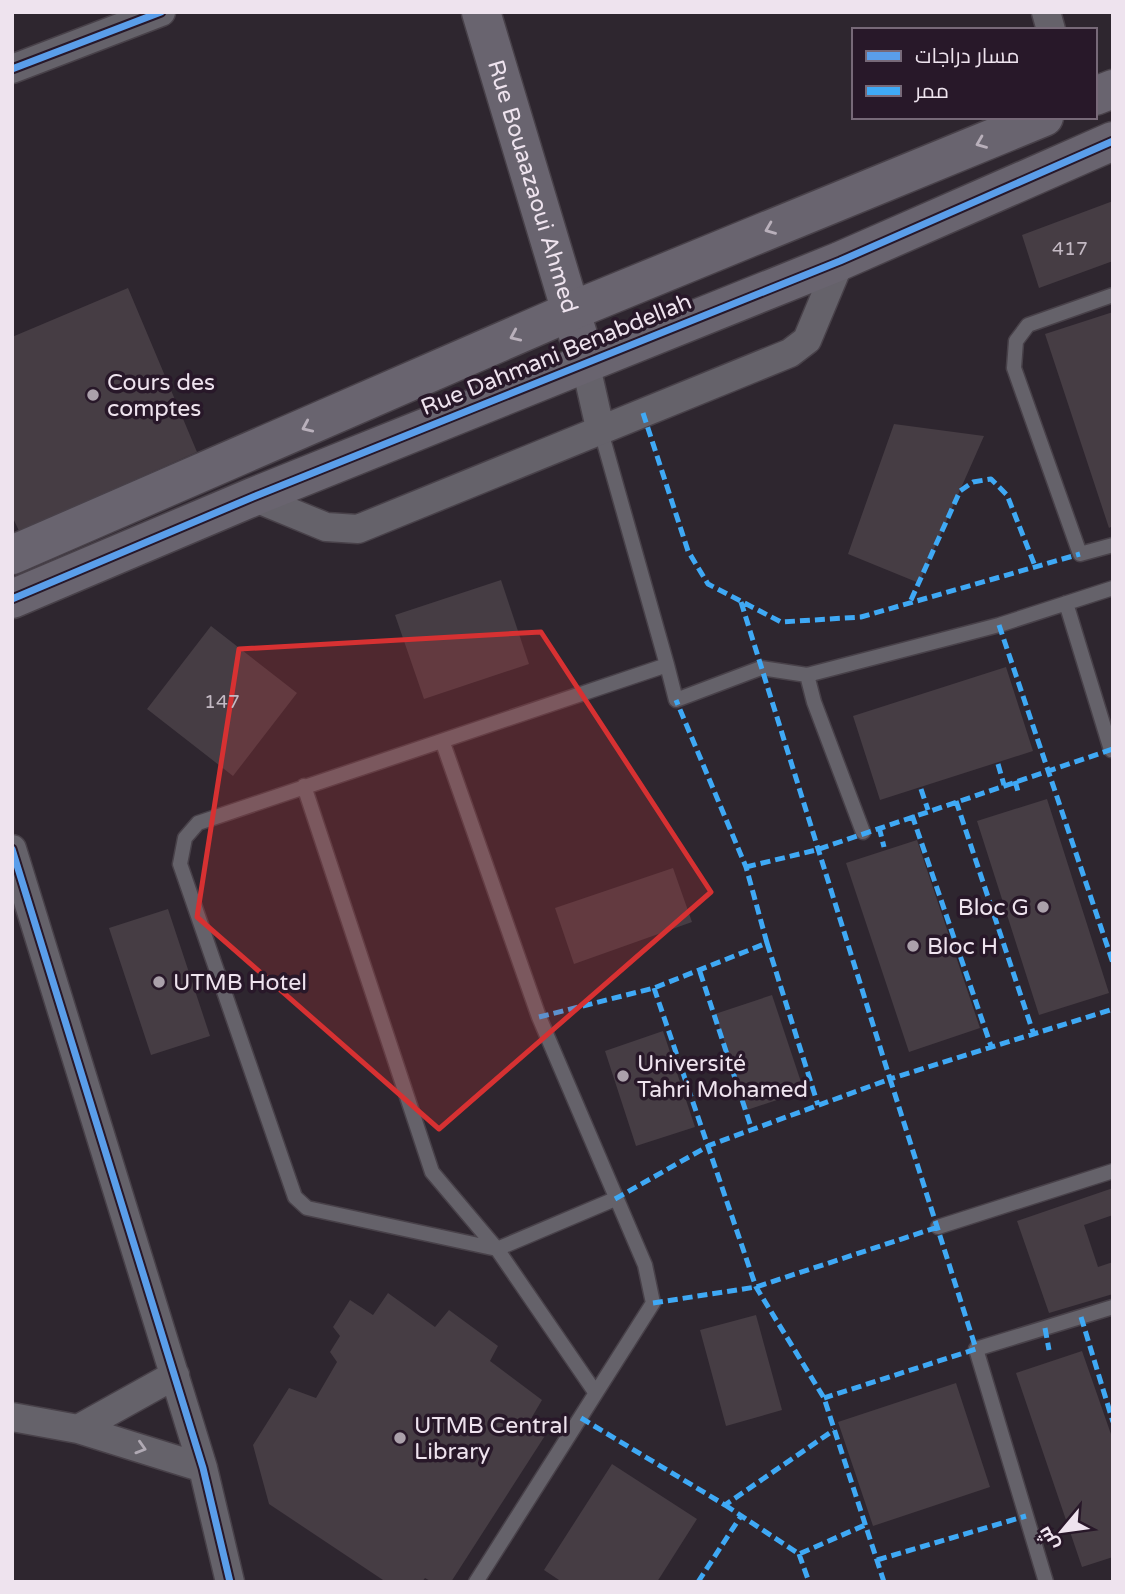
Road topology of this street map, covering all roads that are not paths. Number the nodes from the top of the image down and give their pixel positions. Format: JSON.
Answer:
{"nodes":[{"id":1,"x":161,"y":12,"type":"edge"},
{"id":2,"x":481,"y":12,"type":"edge"},
{"id":3,"x":12,"y":69,"type":"edge"},
{"id":4,"x":1039,"y":119,"type":"edge"},
{"id":5,"x":1113,"y":141,"type":"edge"},
{"id":6,"x":840,"y":261,"type":"junction"},
{"id":7,"x":1113,"y":295,"type":"edge"},
{"id":8,"x":571,"y":312,"type":"junction"},
{"id":9,"x":585,"y":362,"type":"junction"},
{"id":10,"x":600,"y":428,"type":"junction"},
{"id":11,"x":253,"y":497,"type":"junction"},
{"id":12,"x":1113,"y":545,"type":"edge"},
{"id":13,"x":12,"y":555,"type":"edge"},
{"id":14,"x":1113,"y":588,"type":"edge"},
{"id":15,"x":12,"y":599,"type":"edge"},
{"id":16,"x":1066,"y":603,"type":"junction"},
{"id":17,"x":667,"y":665,"type":"junction"},
{"id":18,"x":807,"y":675,"type":"junction"},
{"id":19,"x":443,"y":743,"type":"junction"},
{"id":20,"x":1111,"y":750,"type":"edge"},
{"id":21,"x":304,"y":786,"type":"junction"},
{"id":22,"x":863,"y":832,"type":"dead end"},
{"id":23,"x":12,"y":849,"type":"edge"},
{"id":24,"x":1113,"y":1171,"type":"edge"},
{"id":25,"x":615,"y":1199,"type":"junction"},
{"id":26,"x":938,"y":1227,"type":"dead end"},
{"id":27,"x":497,"y":1249,"type":"junction"},
{"id":28,"x":1113,"y":1307,"type":"edge"},
{"id":29,"x":175,"y":1375,"type":"junction"},
{"id":30,"x":595,"y":1392,"type":"junction"},
{"id":31,"x":15,"y":1411,"type":"edge"},
{"id":32,"x":78,"y":1429,"type":"junction"},
{"id":33,"x":203,"y":1468,"type":"junction"},
{"id":34,"x":230,"y":1582,"type":"edge"},
{"id":35,"x":476,"y":1582,"type":"edge"},
{"id":36,"x":1046,"y":1582,"type":"edge"}],
"edges":[{"from":1,"to":3,"type":"street"},
{"from":2,"to":8,"type":"street","name":"Rue Bouaazaoui Ahmed"},
{"from":4,"to":8,"type":"street","name":"Rue Dahmani Benabdellah","one_way":true},
{"from":5,"to":6,"type":"street","name":"Rue Dahmani Benabdellah"},
{"from":6,"to":9,"type":"street","name":"Rue Dahmani Benabdellah"},
{"from":6,"to":10,"type":"street"},
{"from":7,"to":12,"type":"lane"},
{"from":8,"to":9,"type":"street","name":"Rue Bouaazaoui Ahmed"},
{"from":8,"to":13,"type":"street","name":"Rue Dahmani Benabdellah","one_way":true},
{"from":9,"to":10,"type":"street"},
{"from":9,"to":11,"type":"street","name":"Rue Dahmani Benabdellah"},
{"from":10,"to":11,"type":"street"},
{"from":10,"to":17,"type":"lane"},
{"from":11,"to":15,"type":"street","name":"Rue Dahmani Benabdellah"},
{"from":14,"to":16,"type":"lane"},
{"from":16,"to":18,"type":"lane"},
{"from":16,"to":20,"type":"lane"},
{"from":17,"to":18,"type":"lane"},
{"from":17,"to":19,"type":"lane"},
{"from":18,"to":22,"type":"lane"},
{"from":19,"to":21,"type":"lane"},
{"from":19,"to":25,"type":"lane"},
{"from":21,"to":27,"type":"lane"},
{"from":21,"to":27,"type":"lane"},
{"from":23,"to":29,"type":"street"},
{"from":24,"to":26,"type":"lane"},
{"from":25,"to":27,"type":"lane"},
{"from":25,"to":30,"type":"lane"},
{"from":27,"to":30,"type":"lane"},
{"from":28,"to":36,"type":"lane"},
{"from":29,"to":32,"type":"street"},
{"from":29,"to":33,"type":"street"},
{"from":30,"to":35,"type":"lane"},
{"from":31,"to":32,"type":"street"},
{"from":32,"to":33,"type":"street","one_way":true},
{"from":33,"to":34,"type":"street"}]}
